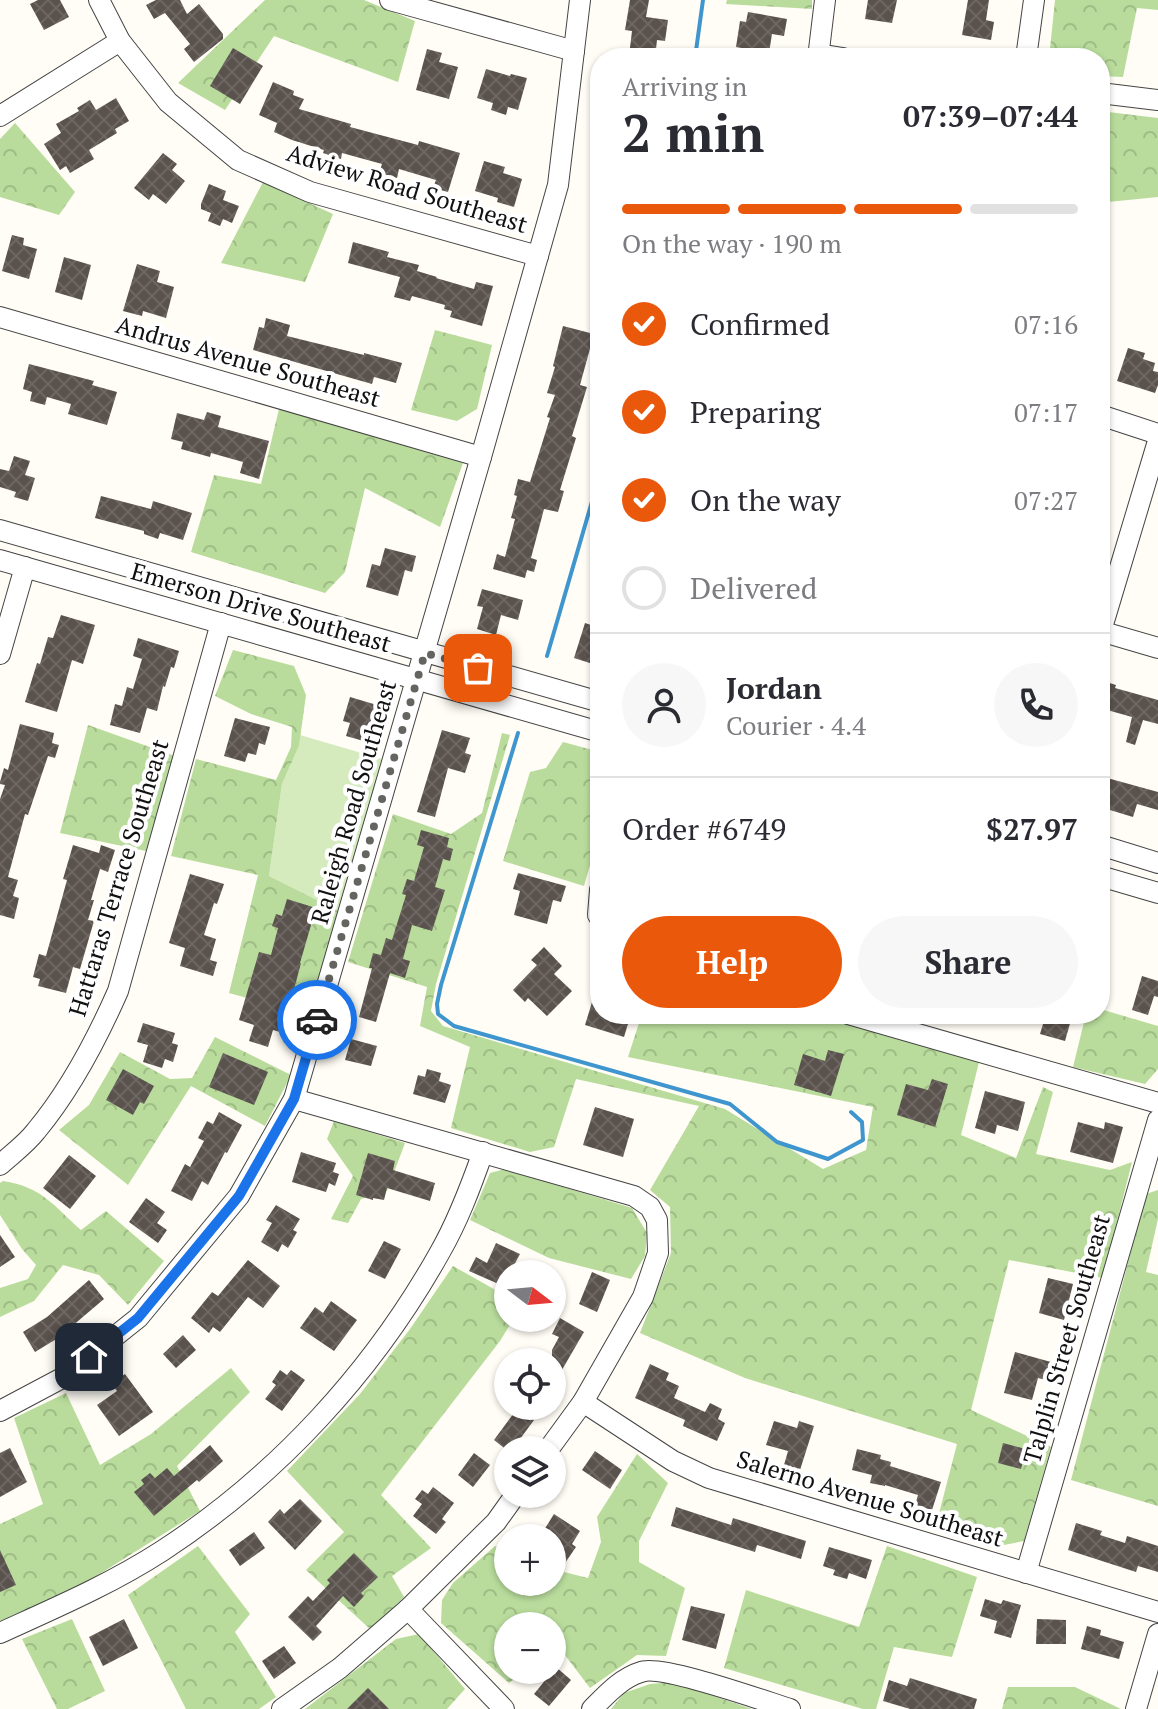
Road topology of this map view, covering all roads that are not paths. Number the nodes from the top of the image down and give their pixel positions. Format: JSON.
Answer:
{"nodes":[{"id":1,"x":99,"y":0,"type":"edge"},
{"id":2,"x":390,"y":0,"type":"edge"},
{"id":3,"x":580,"y":0,"type":"edge"},
{"id":4,"x":825,"y":0,"type":"edge"},
{"id":5,"x":1034,"y":0,"type":"edge"},
{"id":6,"x":120,"y":41,"type":"junction"},
{"id":7,"x":819,"y":48,"type":"edge"},
{"id":8,"x":1027,"y":48,"type":"edge"},
{"id":9,"x":574,"y":51,"type":"junction"},
{"id":10,"x":1110,"y":94,"type":"edge"},
{"id":11,"x":1158,"y":100,"type":"edge"},
{"id":12,"x":0,"y":116,"type":"edge"},
{"id":13,"x":538,"y":256,"type":"junction"},
{"id":14,"x":0,"y":317,"type":"edge"},
{"id":15,"x":1110,"y":418,"type":"edge"},
{"id":16,"x":1158,"y":434,"type":"edge"},
{"id":17,"x":1158,"y":441,"type":"edge"},
{"id":18,"x":481,"y":457,"type":"junction"},
{"id":19,"x":0,"y":530,"type":"edge"},
{"id":20,"x":0,"y":560,"type":"edge"},
{"id":21,"x":25,"y":567,"type":"junction"},
{"id":22,"x":1110,"y":598,"type":"edge"},
{"id":23,"x":221,"y":623,"type":"junction"},
{"id":24,"x":1110,"y":634,"type":"edge"},
{"id":25,"x":1158,"y":648,"type":"edge"},
{"id":26,"x":425,"y":653,"type":"junction"},
{"id":27,"x":0,"y":654,"type":"edge"},
{"id":28,"x":416,"y":680,"type":"junction"},
{"id":29,"x":590,"y":699,"type":"edge"},
{"id":30,"x":590,"y":729,"type":"edge"},
{"id":31,"x":1110,"y":848,"type":"edge"},
{"id":32,"x":1158,"y":863,"type":"edge"},
{"id":33,"x":1110,"y":879,"type":"edge"},
{"id":34,"x":1158,"y":893,"type":"edge"},
{"id":35,"x":883,"y":1024,"type":"edge"},
{"id":36,"x":294,"y":1099,"type":"junction"},
{"id":37,"x":1158,"y":1103,"type":"edge"},
{"id":38,"x":1158,"y":1120,"type":"edge"},
{"id":39,"x":483,"y":1152,"type":"junction"},
{"id":40,"x":0,"y":1165,"type":"edge"},
{"id":41,"x":583,"y":1402,"type":"junction"},
{"id":42,"x":0,"y":1411,"type":"edge"},
{"id":43,"x":558,"y":1436,"type":"edge"},
{"id":44,"x":506,"y":1508,"type":"edge"},
{"id":45,"x":1026,"y":1573,"type":"junction"},
{"id":46,"x":408,"y":1609,"type":"junction"},
{"id":47,"x":1158,"y":1612,"type":"edge"},
{"id":48,"x":0,"y":1633,"type":"edge"},
{"id":49,"x":1158,"y":1634,"type":"edge"},
{"id":50,"x":282,"y":1709,"type":"edge"},
{"id":51,"x":504,"y":1709,"type":"edge"},
{"id":52,"x":592,"y":1709,"type":"edge"},
{"id":53,"x":790,"y":1709,"type":"edge"},
{"id":54,"x":1136,"y":1709,"type":"edge"}],
"edges":[{"from":1,"to":6,"type":"street","name":"Adview Road Southeast"},
{"from":2,"to":9,"type":"street"},
{"from":3,"to":9,"type":"street","name":"Raleigh Road Southeast"},
{"from":4,"to":7,"type":"street"},
{"from":5,"to":8,"type":"street"},
{"from":6,"to":12,"type":"street"},
{"from":6,"to":13,"type":"street","name":"Adview Road Southeast"},
{"from":9,"to":13,"type":"street","name":"Raleigh Road Southeast"},
{"from":10,"to":11,"type":"street"},
{"from":13,"to":18,"type":"street","name":"Raleigh Road Southeast"},
{"from":14,"to":18,"type":"street","name":"Andrus Avenue Southeast"},
{"from":15,"to":16,"type":"street"},
{"from":17,"to":22,"type":"street"},
{"from":18,"to":26,"type":"street","name":"Raleigh Road Southeast"},
{"from":19,"to":26,"type":"street","name":"Emerson Drive Southeast"},
{"from":20,"to":21,"type":"street","name":"Emerson Drive Southeast"},
{"from":21,"to":23,"type":"street","name":"Emerson Drive Southeast"},
{"from":21,"to":27,"type":"street"},
{"from":23,"to":28,"type":"street","name":"Emerson Drive Southeast"},
{"from":23,"to":40,"type":"street","name":"Hattaras Terrace Southeast"},
{"from":24,"to":25,"type":"street"},
{"from":26,"to":28,"type":"street","name":"Raleigh Road Southeast"},
{"from":26,"to":29,"type":"street","name":"Emerson Drive Southeast"},
{"from":28,"to":30,"type":"street","name":"Emerson Drive Southeast"},
{"from":28,"to":36,"type":"street","name":"Raleigh Road Southeast"},
{"from":31,"to":32,"type":"street"},
{"from":33,"to":34,"type":"street"},
{"from":35,"to":37,"type":"street"},
{"from":36,"to":39,"type":"street"},
{"from":36,"to":42,"type":"street","name":"Raleigh Road Southeast"},
{"from":38,"to":45,"type":"street","name":"Talplin Street Southeast"},
{"from":39,"to":41,"type":"street"},
{"from":39,"to":48,"type":"street"},
{"from":41,"to":43,"type":"street"},
{"from":41,"to":45,"type":"street","name":"Salerno Avenue Southeast"},
{"from":44,"to":46,"type":"street"},
{"from":45,"to":47,"type":"street","name":"Salerno Avenue Southeast"},
{"from":46,"to":50,"type":"street"},
{"from":46,"to":51,"type":"street"},
{"from":49,"to":54,"type":"street"},
{"from":52,"to":53,"type":"street"}]}
